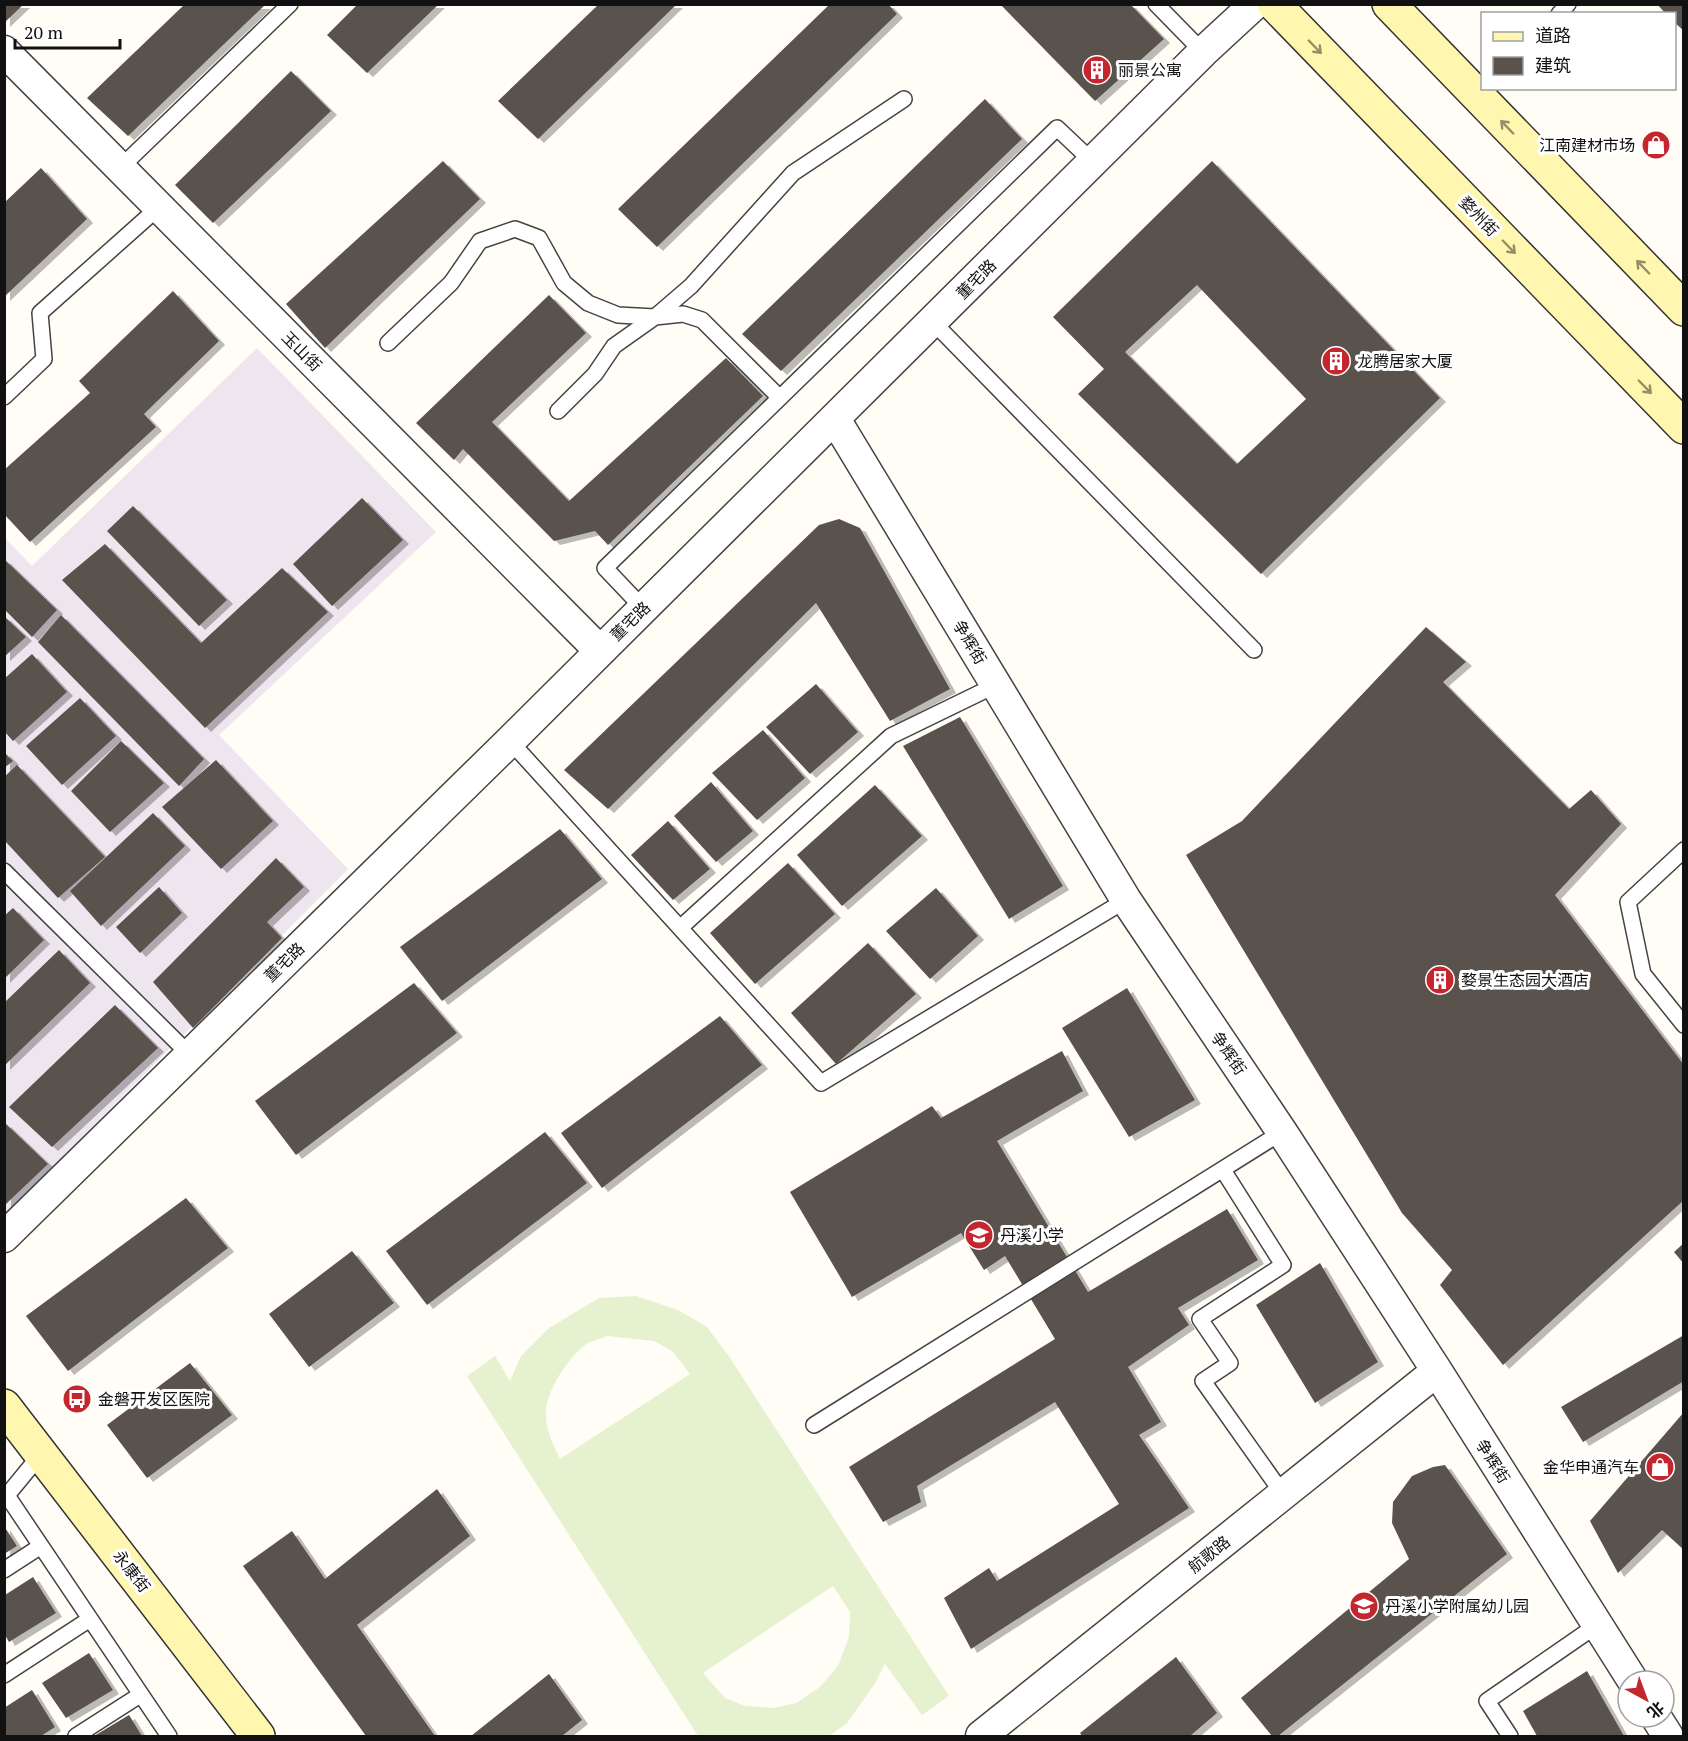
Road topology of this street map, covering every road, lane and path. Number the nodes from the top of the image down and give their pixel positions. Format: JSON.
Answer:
{"nodes":[{"id":1,"x":290,"y":4,"type":"edge"},
{"id":2,"x":1156,"y":4,"type":"edge"},
{"id":3,"x":1255,"y":4,"type":"edge"},
{"id":4,"x":1274,"y":4,"type":"edge"},
{"id":5,"x":1389,"y":4,"type":"edge"},
{"id":6,"x":4,"y":51,"type":"edge"},
{"id":7,"x":1203,"y":52,"type":"junction"},
{"id":8,"x":1481,"y":92,"type":"edge"},
{"id":9,"x":904,"y":99,"type":"dead end"},
{"id":10,"x":1093,"y":162,"type":"junction"},
{"id":11,"x":120,"y":168,"type":"junction"},
{"id":12,"x":159,"y":207,"type":"junction"},
{"id":13,"x":1683,"y":309,"type":"edge"},
{"id":14,"x":655,"y":317,"type":"junction"},
{"id":15,"x":933,"y":322,"type":"junction"},
{"id":16,"x":388,"y":344,"type":"dead end"},
{"id":17,"x":4,"y":398,"type":"edge"},
{"id":18,"x":780,"y":398,"type":"junction"},
{"id":19,"x":558,"y":411,"type":"dead end"},
{"id":20,"x":835,"y":419,"type":"junction"},
{"id":21,"x":1683,"y":427,"type":"edge"},
{"id":22,"x":643,"y":608,"type":"junction"},
{"id":23,"x":599,"y":650,"type":"junction"},
{"id":24,"x":1254,"y":650,"type":"dead end"},
{"id":25,"x":996,"y":685,"type":"junction"},
{"id":26,"x":510,"y":741,"type":"junction"},
{"id":27,"x":1683,"y":850,"type":"edge"},
{"id":28,"x":4,"y":871,"type":"edge"},
{"id":29,"x":1126,"y":900,"type":"junction"},
{"id":30,"x":680,"y":928,"type":"junction"},
{"id":31,"x":1683,"y":1025,"type":"edge"},
{"id":32,"x":190,"y":1054,"type":"junction"},
{"id":33,"x":1282,"y":1132,"type":"junction"},
{"id":34,"x":1223,"y":1170,"type":"junction"},
{"id":35,"x":4,"y":1237,"type":"edge"},
{"id":36,"x":1437,"y":1371,"type":"junction"},
{"id":37,"x":4,"y":1406,"type":"edge"},
{"id":38,"x":814,"y":1425,"type":"dead end"},
{"id":39,"x":41,"y":1454,"type":"junction"},
{"id":40,"x":1283,"y":1494,"type":"junction"},
{"id":41,"x":6,"y":1498,"type":"edge"},
{"id":42,"x":41,"y":1546,"type":"junction"},
{"id":43,"x":4,"y":1570,"type":"edge"},
{"id":44,"x":90,"y":1619,"type":"junction"},
{"id":45,"x":1597,"y":1625,"type":"junction"},
{"id":46,"x":1625,"y":1669,"type":"edge"},
{"id":47,"x":4,"y":1675,"type":"edge"},
{"id":48,"x":140,"y":1695,"type":"junction"},
{"id":49,"x":76,"y":1737,"type":"edge"},
{"id":50,"x":169,"y":1737,"type":"edge"},
{"id":51,"x":258,"y":1737,"type":"edge"},
{"id":52,"x":981,"y":1737,"type":"edge"},
{"id":53,"x":1510,"y":1737,"type":"edge"}],
"edges":[{"from":1,"to":11,"type":"lane"},
{"from":2,"to":7,"type":"lane"},
{"from":3,"to":7,"type":"street","name":"董宅路"},
{"from":4,"to":21,"type":"main road","name":"婺州街","one_way":true},
{"from":5,"to":8,"type":"main road"},
{"from":6,"to":11,"type":"street","name":"玉山街"},
{"from":7,"to":10,"type":"street","name":"董宅路"},
{"from":13,"to":8,"type":"main road","one_way":true},
{"from":9,"to":14,"type":"lane"},
{"from":10,"to":15,"type":"street","name":"董宅路"},
{"from":10,"to":18,"type":"lane"},
{"from":11,"to":12,"type":"street","name":"玉山街"},
{"from":12,"to":17,"type":"lane"},
{"from":12,"to":23,"type":"street","name":"玉山街"},
{"from":14,"to":16,"type":"lane"},
{"from":14,"to":18,"type":"lane"},
{"from":14,"to":19,"type":"lane"},
{"from":15,"to":20,"type":"street","name":"董宅路"},
{"from":15,"to":24,"type":"lane"},
{"from":18,"to":22,"type":"lane"},
{"from":20,"to":22,"type":"street","name":"董宅路"},
{"from":20,"to":25,"type":"street","name":"争辉街"},
{"from":22,"to":23,"type":"street","name":"董宅路"},
{"from":23,"to":26,"type":"street","name":"董宅路"},
{"from":25,"to":29,"type":"street","name":"争辉街"},
{"from":25,"to":30,"type":"lane"},
{"from":26,"to":30,"type":"lane"},
{"from":26,"to":32,"type":"street","name":"董宅路"},
{"from":27,"to":31,"type":"lane"},
{"from":28,"to":32,"type":"lane"},
{"from":29,"to":30,"type":"lane"},
{"from":29,"to":33,"type":"street","name":"争辉街"},
{"from":32,"to":35,"type":"street","name":"董宅路"},
{"from":33,"to":34,"type":"lane"},
{"from":33,"to":36,"type":"street","name":"争辉街"},
{"from":34,"to":38,"type":"lane"},
{"from":34,"to":40,"type":"lane"},
{"from":36,"to":40,"type":"street","name":"航歌路"},
{"from":36,"to":45,"type":"street","name":"争辉街"},
{"from":37,"to":39,"type":"main road","name":"永康街"},
{"from":39,"to":41,"type":"lane"},
{"from":39,"to":51,"type":"main road","name":"永康街"},
{"from":40,"to":52,"type":"street","name":"航歌路"},
{"from":41,"to":42,"type":"lane"},
{"from":42,"to":43,"type":"lane"},
{"from":42,"to":44,"type":"lane"},
{"from":44,"to":47,"type":"lane"},
{"from":44,"to":48,"type":"lane"},
{"from":45,"to":46,"type":"street","name":"争辉街"},
{"from":45,"to":53,"type":"lane"},
{"from":48,"to":49,"type":"lane"},
{"from":48,"to":50,"type":"lane"}]}
